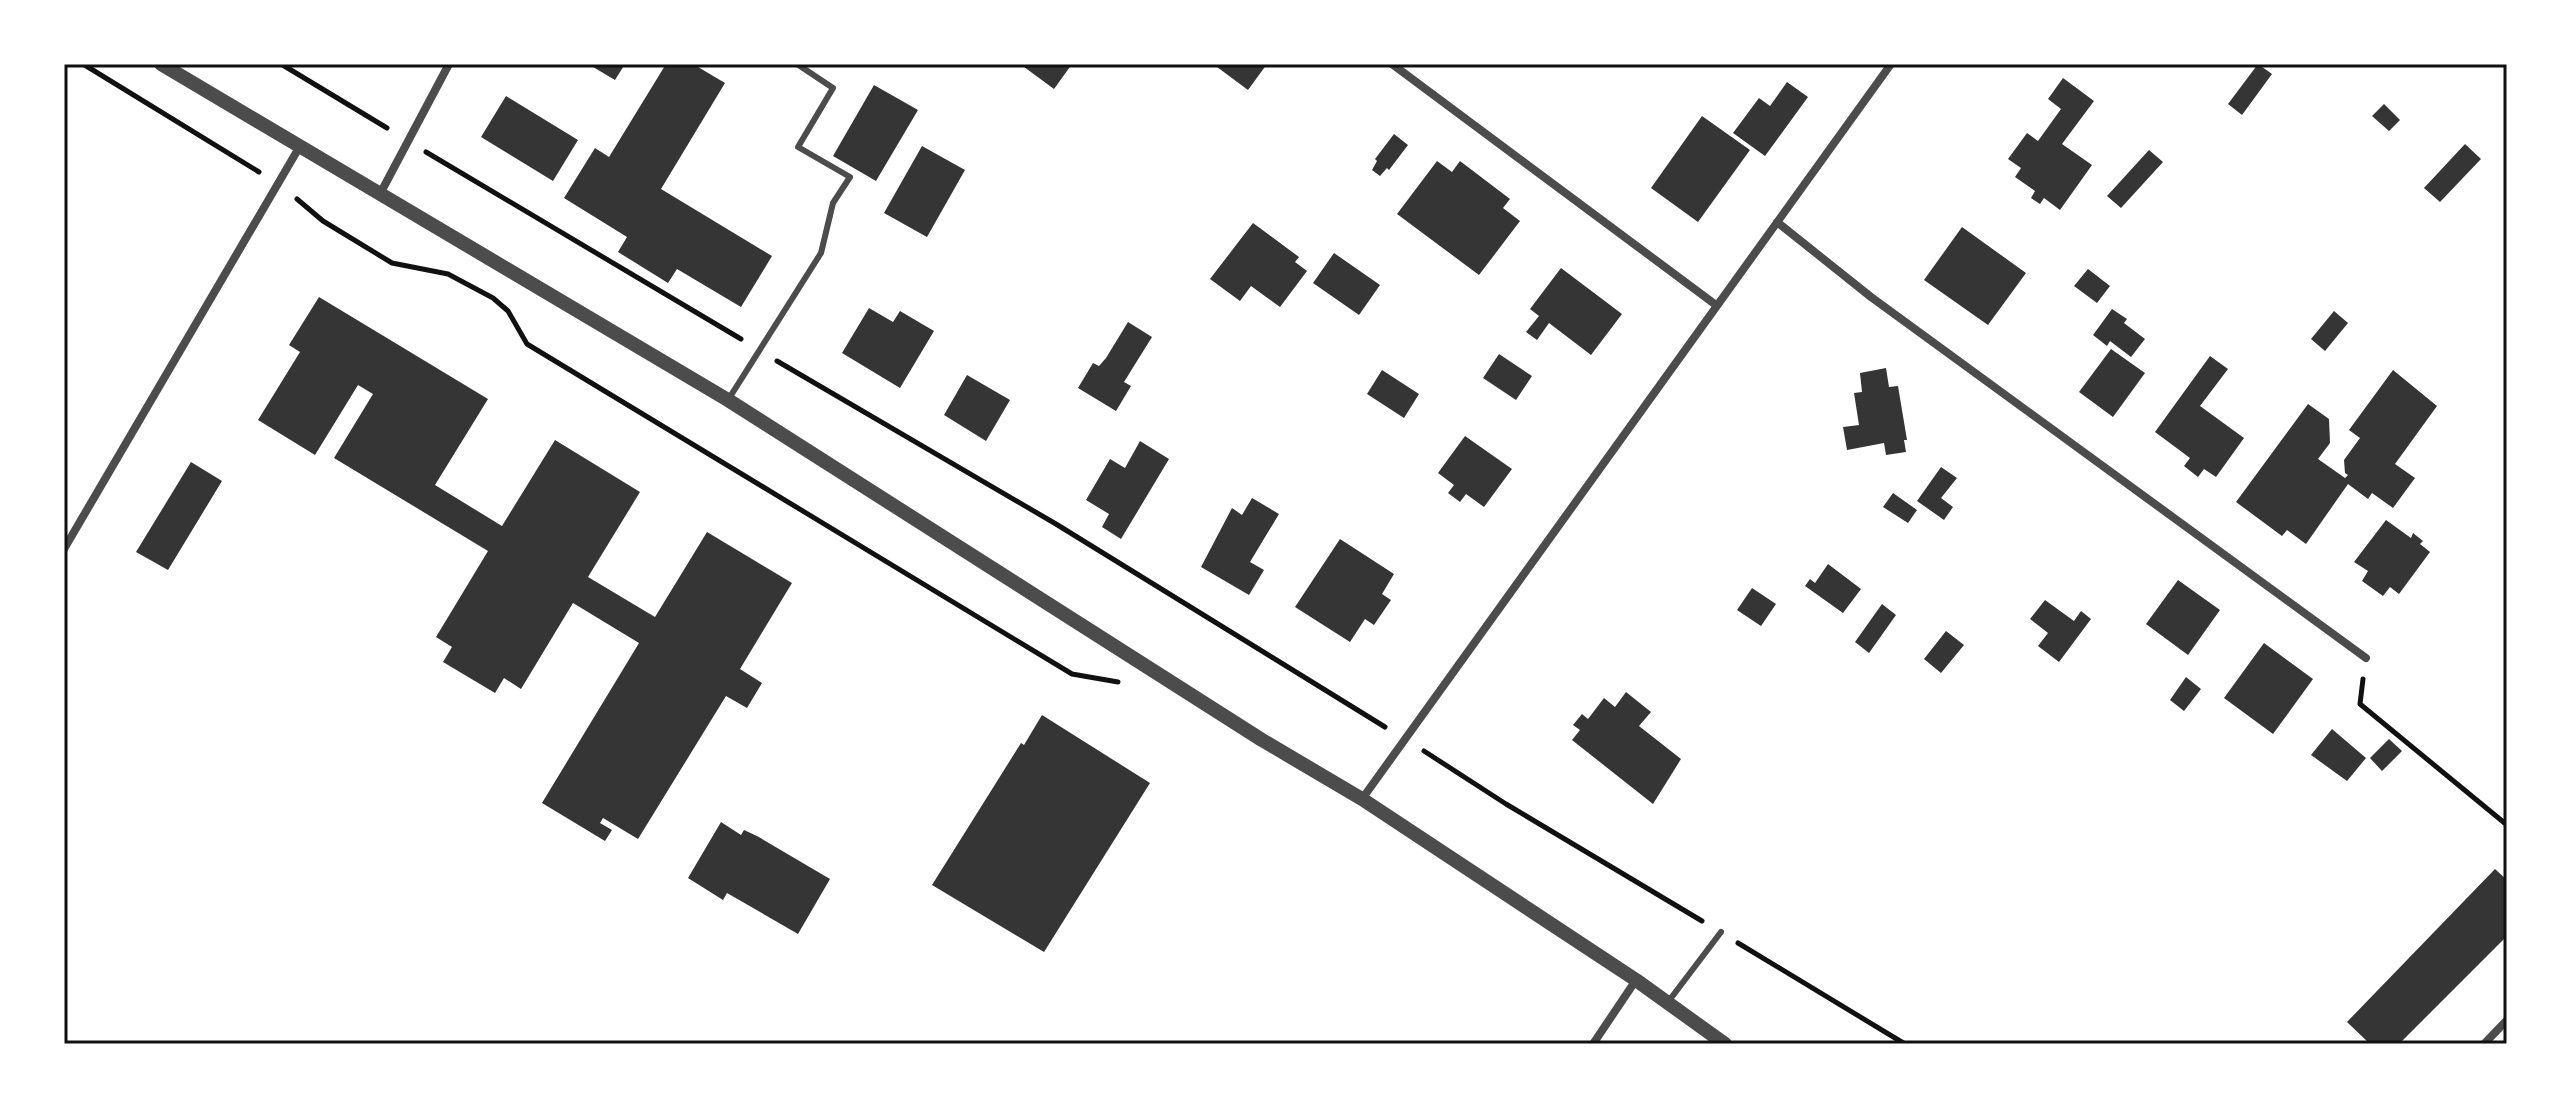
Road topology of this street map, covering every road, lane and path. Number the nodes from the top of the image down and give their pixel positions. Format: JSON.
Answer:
{"nodes":[{"id":1,"x":83,"y":64,"type":"edge"},
{"id":2,"x":161,"y":64,"type":"edge"},
{"id":3,"x":281,"y":64,"type":"edge"},
{"id":4,"x":449,"y":64,"type":"edge"},
{"id":5,"x":797,"y":64,"type":"edge"},
{"id":6,"x":1392,"y":64,"type":"edge"},
{"id":7,"x":1891,"y":64,"type":"edge"},
{"id":8,"x":408,"y":141,"type":"junction"},
{"id":9,"x":300,"y":146,"type":"junction"},
{"id":10,"x":278,"y":183,"type":"junction"},
{"id":11,"x":380,"y":194,"type":"junction"},
{"id":12,"x":1777,"y":222,"type":"junction"},
{"id":13,"x":1716,"y":305,"type":"junction"},
{"id":14,"x":759,"y":350,"type":"junction"},
{"id":15,"x":728,"y":400,"type":"junction"},
{"id":16,"x":64,"y":549,"type":"edge"},
{"id":17,"x":2366,"y":658,"type":"joint"},
{"id":18,"x":1123,"y":683,"type":"dead end"},
{"id":19,"x":1405,"y":739,"type":"junction"},
{"id":20,"x":1362,"y":799,"type":"junction"},
{"id":21,"x":2507,"y":825,"type":"edge"},
{"id":22,"x":1721,"y":932,"type":"junction"},
{"id":23,"x":1636,"y":980,"type":"junction"},
{"id":24,"x":1668,"y":1002,"type":"junction"},
{"id":25,"x":2507,"y":1020,"type":"edge"},
{"id":26,"x":1593,"y":1044,"type":"edge"},
{"id":27,"x":1725,"y":1044,"type":"edge"},
{"id":28,"x":1905,"y":1044,"type":"edge"},
{"id":29,"x":2484,"y":1044,"type":"edge"}],
"edges":[{"from":1,"to":10,"type":"path"},
{"from":2,"to":9,"type":"street"},
{"from":3,"to":8,"type":"path"},
{"from":4,"to":8,"type":"street"},
{"from":5,"to":14,"type":"lane"},
{"from":6,"to":13,"type":"street"},
{"from":7,"to":12,"type":"street"},
{"from":8,"to":11,"type":"street"},
{"from":8,"to":14,"type":"path"},
{"from":9,"to":10,"type":"street"},
{"from":9,"to":11,"type":"street"},
{"from":10,"to":16,"type":"street"},
{"from":10,"to":18,"type":"path"},
{"from":11,"to":15,"type":"street"},
{"from":12,"to":13,"type":"street"},
{"from":12,"to":17,"type":"street"},
{"from":13,"to":19,"type":"street"},
{"from":14,"to":15,"type":"lane"},
{"from":14,"to":19,"type":"path"},
{"from":15,"to":20,"type":"street"},
{"from":17,"to":21,"type":"path"},
{"from":19,"to":20,"type":"street"},
{"from":19,"to":22,"type":"path"},
{"from":20,"to":23,"type":"street"},
{"from":22,"to":24,"type":"lane"},
{"from":22,"to":28,"type":"path"},
{"from":23,"to":24,"type":"street"},
{"from":23,"to":26,"type":"street"},
{"from":24,"to":27,"type":"street"},
{"from":25,"to":29,"type":"street"}]}
